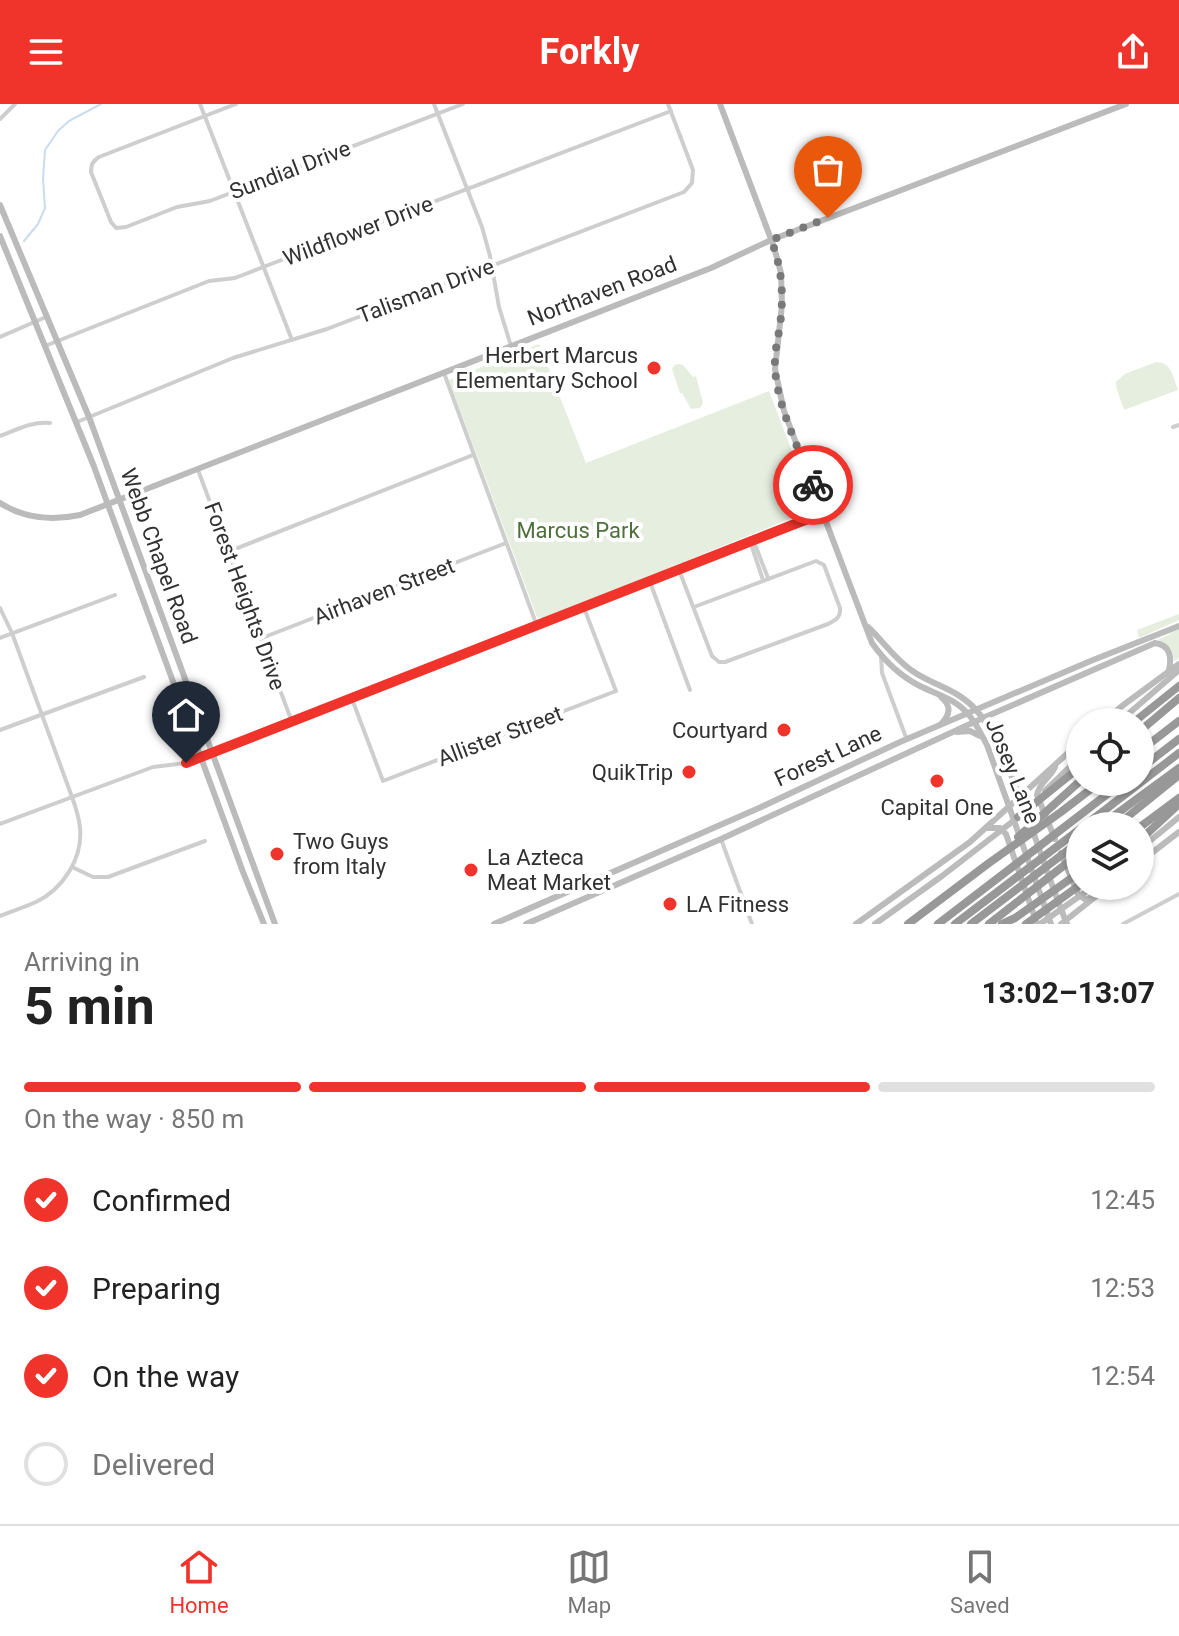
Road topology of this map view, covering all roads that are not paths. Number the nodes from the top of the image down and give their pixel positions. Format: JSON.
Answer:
{"nodes":[{"id":1,"x":15,"y":104,"type":"edge"},
{"id":2,"x":200,"y":104,"type":"edge"},
{"id":3,"x":236,"y":104,"type":"edge"},
{"id":4,"x":434,"y":104,"type":"edge"},
{"id":5,"x":463,"y":104,"type":"edge"},
{"id":6,"x":668,"y":104,"type":"edge"},
{"id":7,"x":720,"y":104,"type":"edge"},
{"id":8,"x":1126,"y":104,"type":"edge"},
{"id":9,"x":671,"y":111,"type":"junction"},
{"id":10,"x":437,"y":114,"type":"junction"},
{"id":11,"x":204,"y":116,"type":"junction"},
{"id":12,"x":0,"y":119,"type":"edge"},
{"id":13,"x":467,"y":189,"type":"junction"},
{"id":14,"x":234,"y":191,"type":"junction"},
{"id":15,"x":0,"y":205,"type":"edge"},
{"id":16,"x":3,"y":221,"type":"edge"},
{"id":17,"x":0,"y":236,"type":"edge"},
{"id":18,"x":771,"y":240,"type":"junction"},
{"id":19,"x":491,"y":266,"type":"junction"},
{"id":20,"x":263,"y":267,"type":"junction"},
{"id":21,"x":46,"y":317,"type":"junction"},
{"id":22,"x":34,"y":322,"type":"junction"},
{"id":23,"x":0,"y":337,"type":"edge"},
{"id":24,"x":293,"y":341,"type":"junction"},
{"id":25,"x":56,"y":342,"type":"junction"},
{"id":26,"x":45,"y":346,"type":"junction"},
{"id":27,"x":511,"y":346,"type":"junction"},
{"id":28,"x":444,"y":373,"type":"junction"},
{"id":29,"x":89,"y":417,"type":"junction"},
{"id":30,"x":77,"y":422,"type":"junction"},
{"id":31,"x":50,"y":423,"type":"dead end"},
{"id":32,"x":0,"y":436,"type":"edge"},
{"id":33,"x":473,"y":455,"type":"junction"},
{"id":34,"x":198,"y":470,"type":"junction"},
{"id":35,"x":119,"y":500,"type":"junction"},
{"id":36,"x":0,"y":503,"type":"edge"},
{"id":37,"x":108,"y":505,"type":"junction"},
{"id":38,"x":823,"y":513,"type":"junction"},
{"id":39,"x":751,"y":542,"type":"junction"},
{"id":40,"x":506,"y":543,"type":"junction"},
{"id":41,"x":229,"y":551,"type":"junction"},
{"id":42,"x":679,"y":570,"type":"junction"},
{"id":43,"x":766,"y":579,"type":"junction"},
{"id":44,"x":650,"y":582,"type":"junction"},
{"id":45,"x":115,"y":595,"type":"dead end"},
{"id":46,"x":694,"y":607,"type":"junction"},
{"id":47,"x":0,"y":608,"type":"edge"},
{"id":48,"x":584,"y":608,"type":"junction"},
{"id":49,"x":865,"y":624,"type":"junction"},
{"id":50,"x":537,"y":626,"type":"junction"},
{"id":51,"x":1179,"y":626,"type":"edge"},
{"id":52,"x":12,"y":633,"type":"junction"},
{"id":53,"x":0,"y":638,"type":"edge"},
{"id":54,"x":262,"y":639,"type":"junction"},
{"id":55,"x":1139,"y":646,"type":"junction"},
{"id":56,"x":881,"y":655,"type":"junction"},
{"id":57,"x":1179,"y":667,"type":"edge"},
{"id":58,"x":909,"y":668,"type":"junction"},
{"id":59,"x":1169,"y":670,"type":"junction"},
{"id":60,"x":904,"y":676,"type":"junction"},
{"id":61,"x":144,"y":677,"type":"dead end"},
{"id":62,"x":1179,"y":686,"type":"edge"},
{"id":63,"x":690,"y":690,"type":"dead end"},
{"id":64,"x":935,"y":692,"type":"junction"},
{"id":65,"x":1179,"y":698,"type":"edge"},
{"id":66,"x":352,"y":699,"type":"junction"},
{"id":67,"x":1121,"y":708,"type":"edge"},
{"id":68,"x":1134,"y":708,"type":"edge"},
{"id":69,"x":1152,"y":708,"type":"edge"},
{"id":70,"x":1002,"y":710,"type":"junction"},
{"id":71,"x":977,"y":711,"type":"junction"},
{"id":72,"x":969,"y":714,"type":"junction"},
{"id":73,"x":43,"y":715,"type":"junction"},
{"id":74,"x":983,"y":718,"type":"junction"},
{"id":75,"x":1154,"y":719,"type":"edge"},
{"id":76,"x":1179,"y":721,"type":"edge"},
{"id":77,"x":292,"y":722,"type":"junction"},
{"id":78,"x":974,"y":722,"type":"junction"},
{"id":79,"x":938,"y":727,"type":"junction"},
{"id":80,"x":0,"y":730,"type":"edge"},
{"id":81,"x":946,"y":735,"type":"junction"},
{"id":82,"x":994,"y":735,"type":"junction"},
{"id":83,"x":983,"y":739,"type":"junction"},
{"id":84,"x":1179,"y":739,"type":"edge"},
{"id":85,"x":907,"y":740,"type":"junction"},
{"id":86,"x":1154,"y":740,"type":"edge"},
{"id":87,"x":881,"y":751,"type":"junction"},
{"id":88,"x":1179,"y":753,"type":"edge"},
{"id":89,"x":212,"y":754,"type":"junction"},
{"id":90,"x":1066,"y":755,"type":"edge"},
{"id":91,"x":201,"y":758,"type":"junction"},
{"id":92,"x":1154,"y":758,"type":"edge"},
{"id":93,"x":886,"y":762,"type":"junction"},
{"id":94,"x":1056,"y":764,"type":"junction"},
{"id":95,"x":1179,"y":768,"type":"edge"},
{"id":96,"x":1066,"y":772,"type":"edge"},
{"id":97,"x":1179,"y":775,"type":"edge"},
{"id":98,"x":1066,"y":777,"type":"edge"},
{"id":99,"x":807,"y":786,"type":"junction"},
{"id":100,"x":1051,"y":788,"type":"junction"},
{"id":101,"x":1066,"y":794,"type":"edge"},
{"id":102,"x":1021,"y":796,"type":"junction"},
{"id":103,"x":1082,"y":796,"type":"edge"},
{"id":104,"x":1105,"y":796,"type":"edge"},
{"id":105,"x":72,"y":797,"type":"junction"},
{"id":106,"x":812,"y":797,"type":"junction"},
{"id":107,"x":1179,"y":801,"type":"edge"},
{"id":108,"x":1009,"y":806,"type":"junction"},
{"id":109,"x":1103,"y":812,"type":"edge"},
{"id":110,"x":1119,"y":812,"type":"edge"},
{"id":111,"x":1133,"y":812,"type":"edge"},
{"id":112,"x":1018,"y":817,"type":"joint"},
{"id":113,"x":1179,"y":817,"type":"edge"},
{"id":114,"x":1154,"y":818,"type":"edge"},
{"id":115,"x":0,"y":824,"type":"edge"},
{"id":116,"x":1154,"y":826,"type":"edge"},
{"id":117,"x":717,"y":827,"type":"junction"},
{"id":118,"x":984,"y":830,"type":"junction"},
{"id":119,"x":1179,"y":832,"type":"edge"},
{"id":120,"x":1154,"y":838,"type":"edge"},
{"id":121,"x":721,"y":839,"type":"junction"},
{"id":122,"x":205,"y":841,"type":"dead end"},
{"id":123,"x":1066,"y":841,"type":"edge"},
{"id":124,"x":1066,"y":851,"type":"edge"},
{"id":125,"x":1154,"y":851,"type":"edge"},
{"id":126,"x":989,"y":863,"type":"junction"},
{"id":127,"x":1066,"y":864,"type":"edge"},
{"id":128,"x":1066,"y":865,"type":"edge"},
{"id":129,"x":72,"y":867,"type":"junction"},
{"id":130,"x":593,"y":881,"type":"junction"},
{"id":131,"x":1066,"y":882,"type":"edge"},
{"id":132,"x":1005,"y":892,"type":"junction"},
{"id":133,"x":598,"y":893,"type":"junction"},
{"id":134,"x":1179,"y":894,"type":"edge"},
{"id":135,"x":1066,"y":895,"type":"edge"},
{"id":136,"x":1074,"y":900,"type":"edge"},
{"id":137,"x":1091,"y":900,"type":"edge"},
{"id":138,"x":516,"y":915,"type":"junction"},
{"id":139,"x":0,"y":916,"type":"edge"},
{"id":140,"x":270,"y":923,"type":"edge"},
{"id":141,"x":1065,"y":923,"type":"edge"},
{"id":142,"x":494,"y":924,"type":"edge"},
{"id":143,"x":520,"y":924,"type":"edge"},
{"id":144,"x":526,"y":924,"type":"edge"},
{"id":145,"x":752,"y":924,"type":"edge"},
{"id":146,"x":856,"y":924,"type":"edge"},
{"id":147,"x":875,"y":924,"type":"edge"},
{"id":148,"x":908,"y":924,"type":"edge"},
{"id":149,"x":938,"y":924,"type":"edge"},
{"id":150,"x":955,"y":924,"type":"edge"},
{"id":151,"x":971,"y":924,"type":"edge"},
{"id":152,"x":989,"y":924,"type":"edge"},
{"id":153,"x":1002,"y":924,"type":"edge"},
{"id":154,"x":1026,"y":924,"type":"edge"},
{"id":155,"x":1039,"y":924,"type":"edge"},
{"id":156,"x":1051,"y":924,"type":"edge"},
{"id":157,"x":1123,"y":924,"type":"edge"}],
"edges":[{"from":1,"to":12,"type":"street"},
{"from":2,"to":11,"type":"street"},
{"from":3,"to":11,"type":"street"},
{"from":4,"to":10,"type":"street"},
{"from":5,"to":10,"type":"street","name":"Sundial Drive"},
{"from":6,"to":9,"type":"street","name":"Talisman Drive"},
{"from":7,"to":18,"type":"main road"},
{"from":8,"to":18,"type":"main road","name":"Northaven Road"},
{"from":9,"to":13,"type":"street","name":"Wildflower Drive"},
{"from":9,"to":19,"type":"street","name":"Talisman Drive"},
{"from":10,"to":13,"type":"street"},
{"from":10,"to":14,"type":"street","name":"Sundial Drive"},
{"from":11,"to":14,"type":"street"},
{"from":11,"to":14,"type":"street","name":"Sundial Drive"},
{"from":13,"to":19,"type":"street"},
{"from":13,"to":20,"type":"street","name":"Wildflower Drive"},
{"from":14,"to":20,"type":"street"},
{"from":15,"to":16,"type":"main road","name":"Webb Chapel Road"},
{"from":16,"to":21,"type":"main road","name":"Webb Chapel Road"},
{"from":17,"to":22,"type":"main road","name":"Webb Chapel Road"},
{"from":18,"to":27,"type":"main road","name":"Northaven Road"},
{"from":18,"to":38,"type":"main road"},
{"from":19,"to":24,"type":"street","name":"Talisman Drive"},
{"from":19,"to":27,"type":"street"},
{"from":20,"to":24,"type":"street"},
{"from":20,"to":25,"type":"street","name":"Wildflower Drive"},
{"from":21,"to":22,"type":"street"},
{"from":21,"to":25,"type":"main road","name":"Webb Chapel Road"},
{"from":22,"to":23,"type":"street"},
{"from":22,"to":26,"type":"main road","name":"Webb Chapel Road"},
{"from":24,"to":29,"type":"street","name":"Talisman Drive"},
{"from":25,"to":26,"type":"street","name":"Wildflower Drive"},
{"from":25,"to":29,"type":"main road","name":"Webb Chapel Road"},
{"from":26,"to":30,"type":"main road","name":"Webb Chapel Road"},
{"from":27,"to":28,"type":"main road","name":"Northaven Road"},
{"from":28,"to":33,"type":"street"},
{"from":28,"to":34,"type":"main road","name":"Northaven Road"},
{"from":29,"to":30,"type":"street","name":"Talisman Drive"},
{"from":29,"to":35,"type":"main road","name":"Webb Chapel Road"},
{"from":30,"to":37,"type":"main road","name":"Webb Chapel Road"},
{"from":31,"to":32,"type":"street"},
{"from":33,"to":40,"type":"street"},
{"from":33,"to":41,"type":"street"},
{"from":34,"to":35,"type":"main road","name":"Northaven Road"},
{"from":34,"to":41,"type":"street","name":"Forest Heights Drive"},
{"from":35,"to":37,"type":"main road","name":"Northaven Road"},
{"from":35,"to":89,"type":"main road","name":"Webb Chapel Road"},
{"from":36,"to":37,"type":"main road","name":"Northaven Road"},
{"from":37,"to":91,"type":"main road","name":"Webb Chapel Road"},
{"from":38,"to":39,"type":"street"},
{"from":38,"to":49,"type":"main road"},
{"from":39,"to":42,"type":"street"},
{"from":39,"to":43,"type":"street"},
{"from":40,"to":50,"type":"street"},
{"from":40,"to":54,"type":"street","name":"Airhaven Street"},
{"from":41,"to":54,"type":"street","name":"Forest Heights Drive"},
{"from":42,"to":44,"type":"street"},
{"from":42,"to":46,"type":"street"},
{"from":43,"to":46,"type":"street"},
{"from":43,"to":46,"type":"street"},
{"from":44,"to":48,"type":"street"},
{"from":44,"to":63,"type":"street"},
{"from":45,"to":52,"type":"street"},
{"from":47,"to":52,"type":"street"},
{"from":48,"to":50,"type":"street"},
{"from":48,"to":66,"type":"street","name":"Allister Street"},
{"from":49,"to":56,"type":"main road","name":"Josey Lane"},
{"from":49,"to":58,"type":"main road","name":"Josey Lane"},
{"from":50,"to":66,"type":"street"},
{"from":51,"to":55,"type":"main road","name":"Forest Lane"},
{"from":52,"to":53,"type":"street"},
{"from":52,"to":73,"type":"street"},
{"from":54,"to":77,"type":"street","name":"Forest Heights Drive"},
{"from":55,"to":59,"type":"main road"},
{"from":55,"to":70,"type":"main road","name":"Forest Lane"},
{"from":55,"to":71,"type":"main road","name":"Forest Lane"},
{"from":56,"to":60,"type":"main road","name":"Josey Lane"},
{"from":56,"to":85,"type":"street"},
{"from":57,"to":59,"type":"main road"},
{"from":57,"to":68,"type":"main road"},
{"from":58,"to":60,"type":"main road"},
{"from":58,"to":71,"type":"main road","name":"Josey Lane"},
{"from":59,"to":67,"type":"main road"},
{"from":60,"to":64,"type":"main road","name":"Josey Lane"},
{"from":61,"to":73,"type":"street"},
{"from":62,"to":69,"type":"highway"},
{"from":64,"to":72,"type":"main road","name":"Josey Lane"},
{"from":64,"to":79,"type":"main road"},
{"from":65,"to":75,"type":"highway"},
{"from":66,"to":77,"type":"street"},
{"from":70,"to":74,"type":"main road","name":"Forest Lane"},
{"from":70,"to":82,"type":"main road"},
{"from":71,"to":72,"type":"main road","name":"Forest Lane"},
{"from":71,"to":74,"type":"main road","name":"Josey Lane"},
{"from":72,"to":78,"type":"main road","name":"Josey Lane"},
{"from":72,"to":79,"type":"main road","name":"Forest Lane"},
{"from":73,"to":80,"type":"street"},
{"from":73,"to":105,"type":"street"},
{"from":74,"to":78,"type":"main road","name":"Forest Lane"},
{"from":74,"to":82,"type":"main road","name":"Josey Lane"},
{"from":76,"to":86,"type":"highway"},
{"from":77,"to":89,"type":"street"},
{"from":78,"to":81,"type":"main road","name":"Forest Lane"},
{"from":78,"to":83,"type":"main road","name":"Josey Lane"},
{"from":79,"to":85,"type":"main road","name":"Forest Lane"},
{"from":81,"to":83,"type":"main road"},
{"from":81,"to":93,"type":"main road","name":"Forest Lane"},
{"from":82,"to":102,"type":"main road","name":"Josey Lane"},
{"from":83,"to":108,"type":"main road","name":"Josey Lane"},
{"from":84,"to":92,"type":"highway"},
{"from":85,"to":87,"type":"main road","name":"Forest Lane"},
{"from":87,"to":93,"type":"main road"},
{"from":87,"to":99,"type":"main road","name":"Forest Lane"},
{"from":88,"to":109,"type":"highway"},
{"from":89,"to":91,"type":"street"},
{"from":89,"to":140,"type":"main road","name":"Webb Chapel Road"},
{"from":90,"to":94,"type":"main road"},
{"from":91,"to":105,"type":"street"},
{"from":91,"to":140,"type":"main road","name":"Webb Chapel Road"},
{"from":93,"to":106,"type":"main road","name":"Forest Lane"},
{"from":94,"to":102,"type":"main road"},
{"from":94,"to":128,"type":"main road"},
{"from":95,"to":110,"type":"highway"},
{"from":96,"to":100,"type":"main road"},
{"from":97,"to":111,"type":"highway"},
{"from":98,"to":100,"type":"highway"},
{"from":99,"to":106,"type":"main road"},
{"from":99,"to":117,"type":"main road","name":"Forest Lane"},
{"from":100,"to":112,"type":"highway"},
{"from":101,"to":126,"type":"highway"},
{"from":102,"to":108,"type":"main road"},
{"from":102,"to":141,"type":"main road","name":"Josey Lane"},
{"from":103,"to":126,"type":"highway"},
{"from":104,"to":149,"type":"highway"},
{"from":105,"to":115,"type":"street"},
{"from":105,"to":129,"type":"street"},
{"from":106,"to":121,"type":"main road","name":"Forest Lane"},
{"from":107,"to":114,"type":"highway"},
{"from":107,"to":116,"type":"highway"},
{"from":108,"to":118,"type":"main road"},
{"from":108,"to":156,"type":"main road","name":"Josey Lane"},
{"from":112,"to":147,"type":"main road"},
{"from":113,"to":120,"type":"main road"},
{"from":117,"to":121,"type":"main road"},
{"from":117,"to":130,"type":"main road","name":"Forest Lane"},
{"from":118,"to":146,"type":"main road"},
{"from":118,"to":155,"type":"main road"},
{"from":119,"to":125,"type":"main road"},
{"from":121,"to":133,"type":"main road","name":"Forest Lane"},
{"from":121,"to":145,"type":"street"},
{"from":122,"to":129,"type":"street"},
{"from":123,"to":132,"type":"highway"},
{"from":124,"to":132,"type":"highway"},
{"from":126,"to":148,"type":"highway"},
{"from":127,"to":152,"type":"highway"},
{"from":129,"to":139,"type":"street"},
{"from":130,"to":133,"type":"main road"},
{"from":130,"to":138,"type":"main road","name":"Forest Lane"},
{"from":131,"to":153,"type":"highway"},
{"from":132,"to":150,"type":"highway"},
{"from":132,"to":151,"type":"highway"},
{"from":133,"to":144,"type":"main road","name":"Forest Lane"},
{"from":134,"to":157,"type":"street"},
{"from":135,"to":154,"type":"highway"},
{"from":136,"to":155,"type":"main road"},
{"from":137,"to":141,"type":"main road"},
{"from":138,"to":142,"type":"main road","name":"Forest Lane"},
{"from":138,"to":143,"type":"main road"}]}
